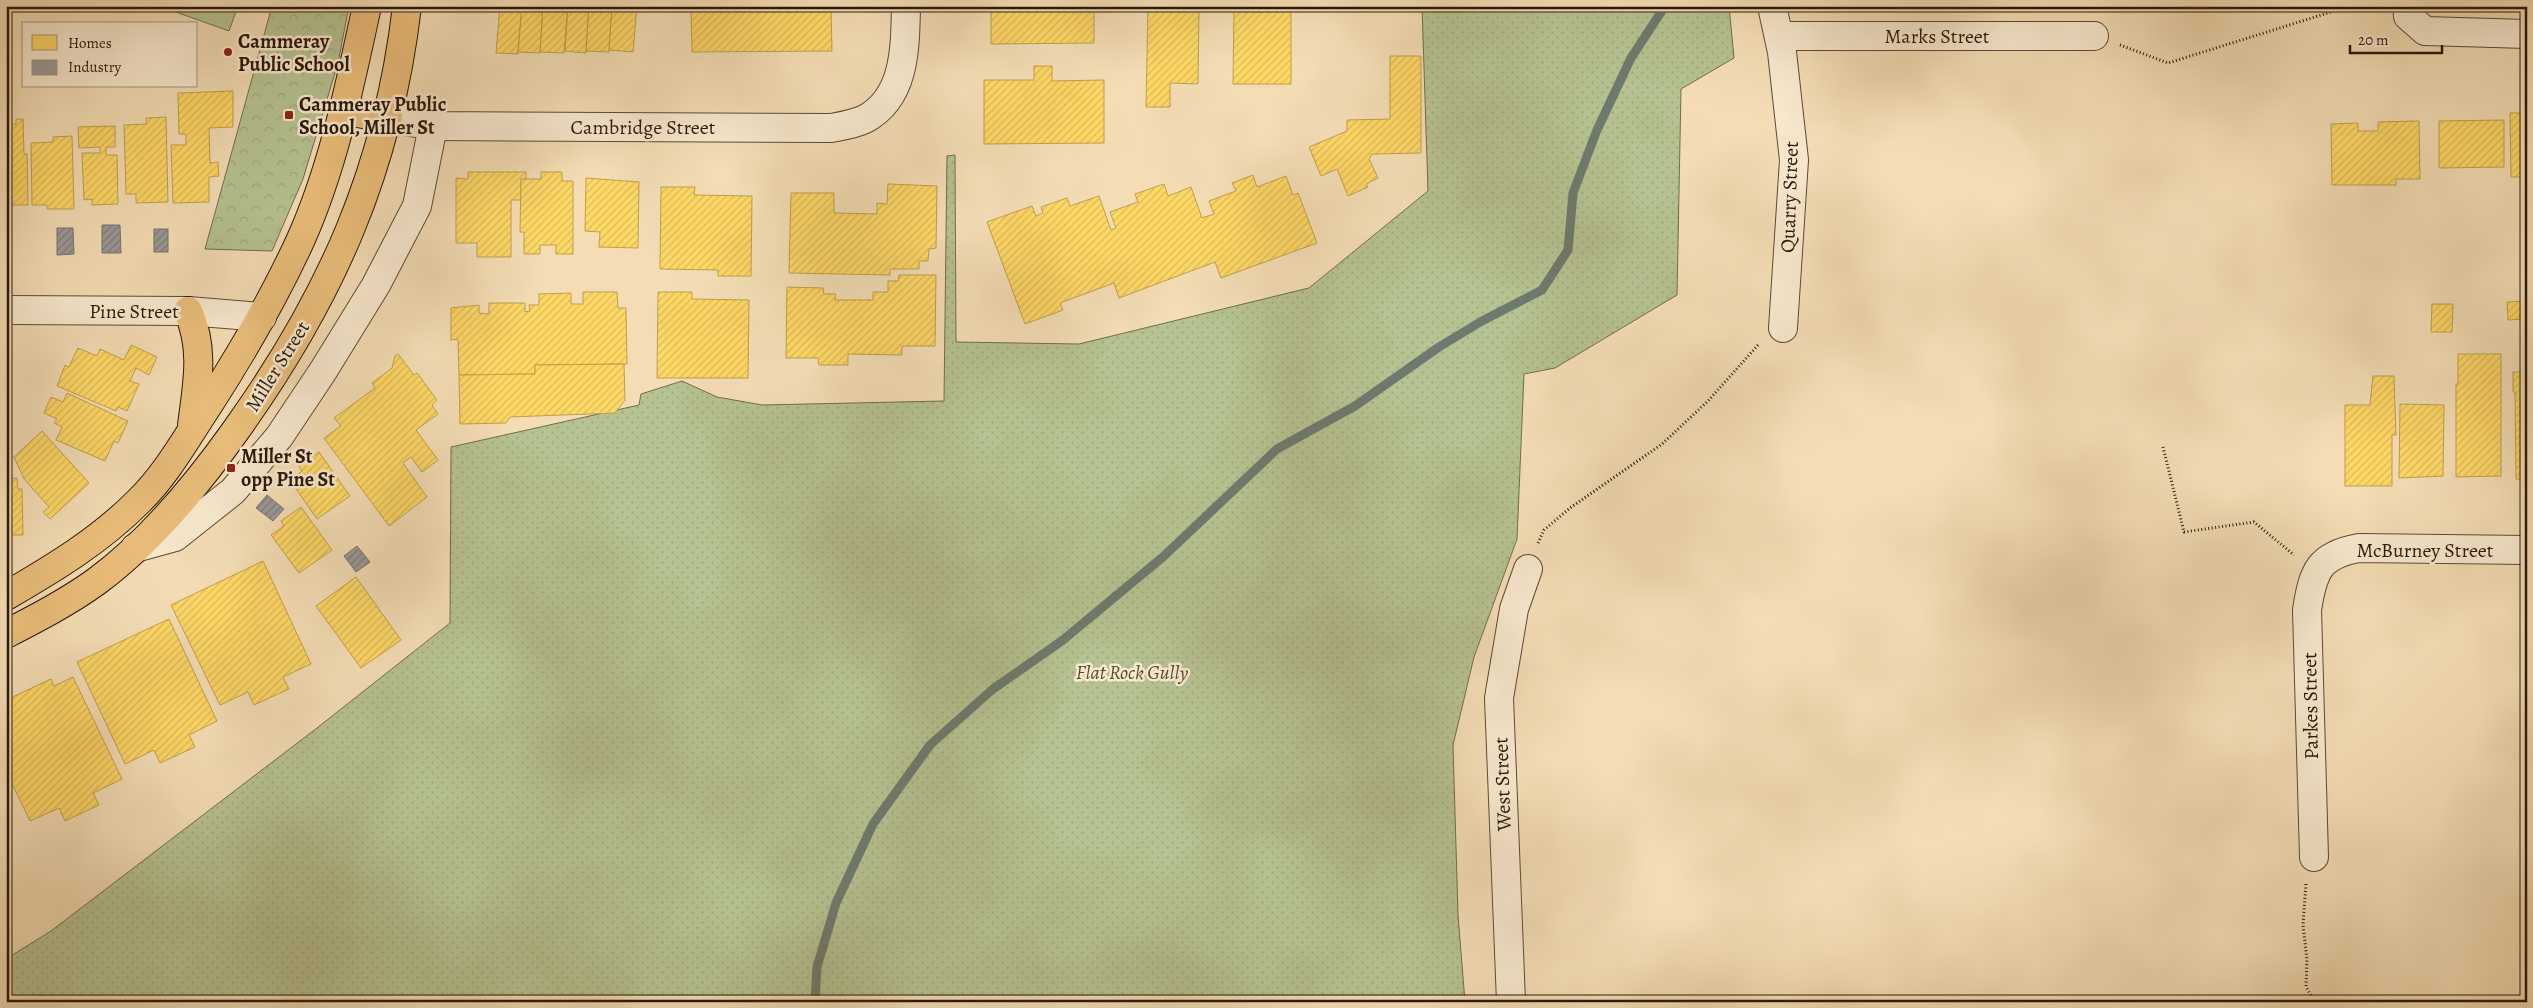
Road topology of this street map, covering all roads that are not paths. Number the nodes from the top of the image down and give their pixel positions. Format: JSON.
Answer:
{"nodes":[{"id":1,"x":368,"y":6,"type":"edge"},
{"id":2,"x":407,"y":6,"type":"edge"},
{"id":3,"x":906,"y":6,"type":"edge"},
{"id":4,"x":1772,"y":6,"type":"edge"},
{"id":5,"x":2407,"y":6,"type":"edge"},
{"id":6,"x":2527,"y":34,"type":"edge"},
{"id":7,"x":1779,"y":36,"type":"junction"},
{"id":8,"x":2094,"y":36,"type":"road end"},
{"id":9,"x":344,"y":111,"type":"junction"},
{"id":10,"x":388,"y":118,"type":"junction"},
{"id":11,"x":433,"y":126,"type":"junction"},
{"id":12,"x":6,"y":310,"type":"edge"},
{"id":13,"x":188,"y":311,"type":"junction"},
{"id":14,"x":262,"y":317,"type":"junction"},
{"id":15,"x":306,"y":321,"type":"junction"},
{"id":16,"x":1783,"y":328,"type":"road end"},
{"id":17,"x":191,"y":431,"type":"junction"},
{"id":18,"x":135,"y":548,"type":"junction"},
{"id":19,"x":2527,"y":550,"type":"edge"},
{"id":20,"x":2321,"y":567,"type":"joint"},
{"id":21,"x":1528,"y":569,"type":"road end"},
{"id":22,"x":6,"y":596,"type":"edge"},
{"id":23,"x":6,"y":634,"type":"edge"},
{"id":24,"x":2314,"y":857,"type":"road end"},
{"id":25,"x":1511,"y":1002,"type":"edge"}],
"edges":[{"from":1,"to":9,"type":"main road","name":"Miller Street"},
{"from":2,"to":10,"type":"main road","name":"Miller Street"},
{"from":3,"to":11,"type":"street","name":"Cambridge Street"},
{"from":4,"to":7,"type":"street","name":"Quarry Street"},
{"from":5,"to":6,"type":"street"},
{"from":7,"to":8,"type":"street","name":"Marks Street"},
{"from":7,"to":16,"type":"street","name":"Quarry Street"},
{"from":9,"to":10,"type":"main road"},
{"from":9,"to":14,"type":"main road","name":"Miller Street"},
{"from":10,"to":11,"type":"street","name":"Cambridge Street"},
{"from":10,"to":15,"type":"main road","name":"Miller Street"},
{"from":11,"to":18,"type":"street"},
{"from":12,"to":13,"type":"street","name":"Pine Street"},
{"from":13,"to":14,"type":"street","name":"Pine Street"},
{"from":13,"to":17,"type":"main road"},
{"from":14,"to":15,"type":"main road"},
{"from":14,"to":17,"type":"main road","name":"Miller Street"},
{"from":15,"to":18,"type":"main road","name":"Miller Street"},
{"from":17,"to":22,"type":"main road","name":"Miller Street"},
{"from":18,"to":23,"type":"main road","name":"Miller Street"},
{"from":19,"to":20,"type":"street","name":"McBurney Street"},
{"from":20,"to":24,"type":"street","name":"Parkes Street"},
{"from":21,"to":25,"type":"street","name":"West Street"}]}
